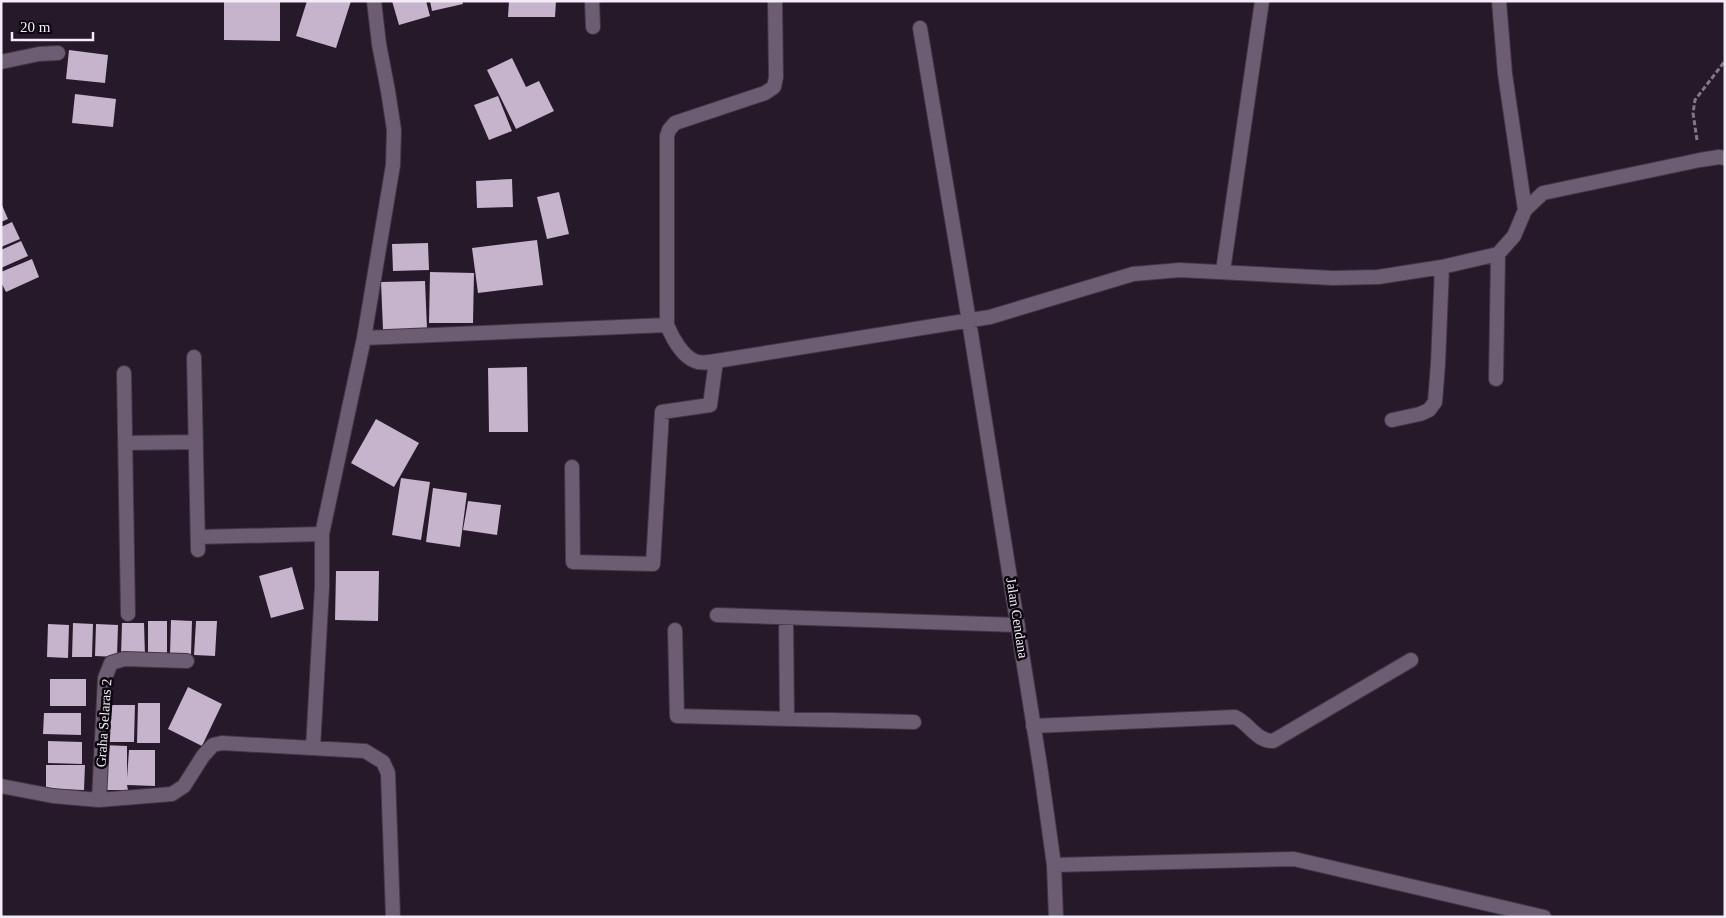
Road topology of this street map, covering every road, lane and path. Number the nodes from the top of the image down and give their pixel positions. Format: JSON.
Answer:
{"nodes":[{"id":1,"x":374,"y":1,"type":"edge"},
{"id":2,"x":592,"y":1,"type":"edge"},
{"id":3,"x":775,"y":1,"type":"edge"},
{"id":4,"x":1262,"y":1,"type":"edge"},
{"id":5,"x":1500,"y":1,"type":"edge"},
{"id":6,"x":593,"y":27,"type":"dead end"},
{"id":7,"x":920,"y":28,"type":"dead end"},
{"id":8,"x":58,"y":53,"type":"dead end"},
{"id":9,"x":1725,"y":61,"type":"edge"},
{"id":10,"x":1,"y":62,"type":"edge"},
{"id":11,"x":1725,"y":158,"type":"edge"},
{"id":12,"x":1700,"y":160,"type":"junction"},
{"id":13,"x":1525,"y":210,"type":"junction"},
{"id":14,"x":1498,"y":254,"type":"junction"},
{"id":15,"x":1442,"y":267,"type":"junction"},
{"id":16,"x":1223,"y":271,"type":"junction"},
{"id":17,"x":969,"y":321,"type":"junction"},
{"id":18,"x":667,"y":325,"type":"junction"},
{"id":19,"x":364,"y":338,"type":"junction"},
{"id":20,"x":194,"y":357,"type":"dead end"},
{"id":21,"x":716,"y":361,"type":"junction"},
{"id":22,"x":124,"y":373,"type":"dead end"},
{"id":23,"x":1496,"y":379,"type":"dead end"},
{"id":24,"x":1392,"y":420,"type":"dead end"},
{"id":25,"x":196,"y":442,"type":"junction"},
{"id":26,"x":125,"y":443,"type":"junction"},
{"id":27,"x":572,"y":467,"type":"dead end"},
{"id":28,"x":322,"y":534,"type":"junction"},
{"id":29,"x":128,"y":614,"type":"dead end"},
{"id":30,"x":717,"y":615,"type":"dead end"},
{"id":31,"x":786,"y":617,"type":"junction"},
{"id":32,"x":1018,"y":626,"type":"junction"},
{"id":33,"x":675,"y":630,"type":"dead end"},
{"id":34,"x":1412,"y":660,"type":"dead end"},
{"id":35,"x":187,"y":661,"type":"dead end"},
{"id":36,"x":787,"y":718,"type":"junction"},
{"id":37,"x":914,"y":722,"type":"dead end"},
{"id":38,"x":1033,"y":726,"type":"junction"},
{"id":39,"x":313,"y":748,"type":"junction"},
{"id":40,"x":1,"y":786,"type":"edge"},
{"id":41,"x":99,"y":800,"type":"junction"},
{"id":42,"x":1054,"y":865,"type":"junction"},
{"id":43,"x":393,"y":917,"type":"edge"},
{"id":44,"x":1056,"y":917,"type":"edge"},
{"id":45,"x":1544,"y":917,"type":"edge"}],
"edges":[{"from":1,"to":19,"type":"street"},
{"from":2,"to":6,"type":"street"},
{"from":3,"to":18,"type":"street"},
{"from":4,"to":16,"type":"street"},
{"from":5,"to":13,"type":"street"},
{"from":7,"to":17,"type":"street","name":"Jalan Cendana"},
{"from":8,"to":10,"type":"street"},
{"from":9,"to":12,"type":"path"},
{"from":11,"to":12,"type":"street"},
{"from":12,"to":13,"type":"street"},
{"from":13,"to":14,"type":"street"},
{"from":14,"to":15,"type":"street"},
{"from":14,"to":23,"type":"street"},
{"from":15,"to":16,"type":"street"},
{"from":15,"to":24,"type":"street"},
{"from":16,"to":17,"type":"street"},
{"from":17,"to":21,"type":"street"},
{"from":17,"to":32,"type":"street","name":"Jalan Cendana"},
{"from":18,"to":19,"type":"street"},
{"from":18,"to":21,"type":"street"},
{"from":19,"to":28,"type":"street"},
{"from":20,"to":25,"type":"street"},
{"from":21,"to":27,"type":"street"},
{"from":22,"to":26,"type":"street"},
{"from":25,"to":26,"type":"street"},
{"from":25,"to":28,"type":"street"},
{"from":26,"to":29,"type":"street"},
{"from":28,"to":39,"type":"street"},
{"from":30,"to":31,"type":"street"},
{"from":31,"to":32,"type":"street"},
{"from":31,"to":36,"type":"street"},
{"from":32,"to":38,"type":"street","name":"Jalan Cendana"},
{"from":33,"to":36,"type":"street"},
{"from":34,"to":38,"type":"street"},
{"from":35,"to":41,"type":"street","name":"Graha Selaras 2"},
{"from":36,"to":37,"type":"street"},
{"from":38,"to":42,"type":"street","name":"Jalan Cendana"},
{"from":39,"to":41,"type":"street"},
{"from":39,"to":43,"type":"street"},
{"from":40,"to":41,"type":"street"},
{"from":42,"to":44,"type":"street","name":"Jalan Cendana"},
{"from":42,"to":45,"type":"street"}]}
